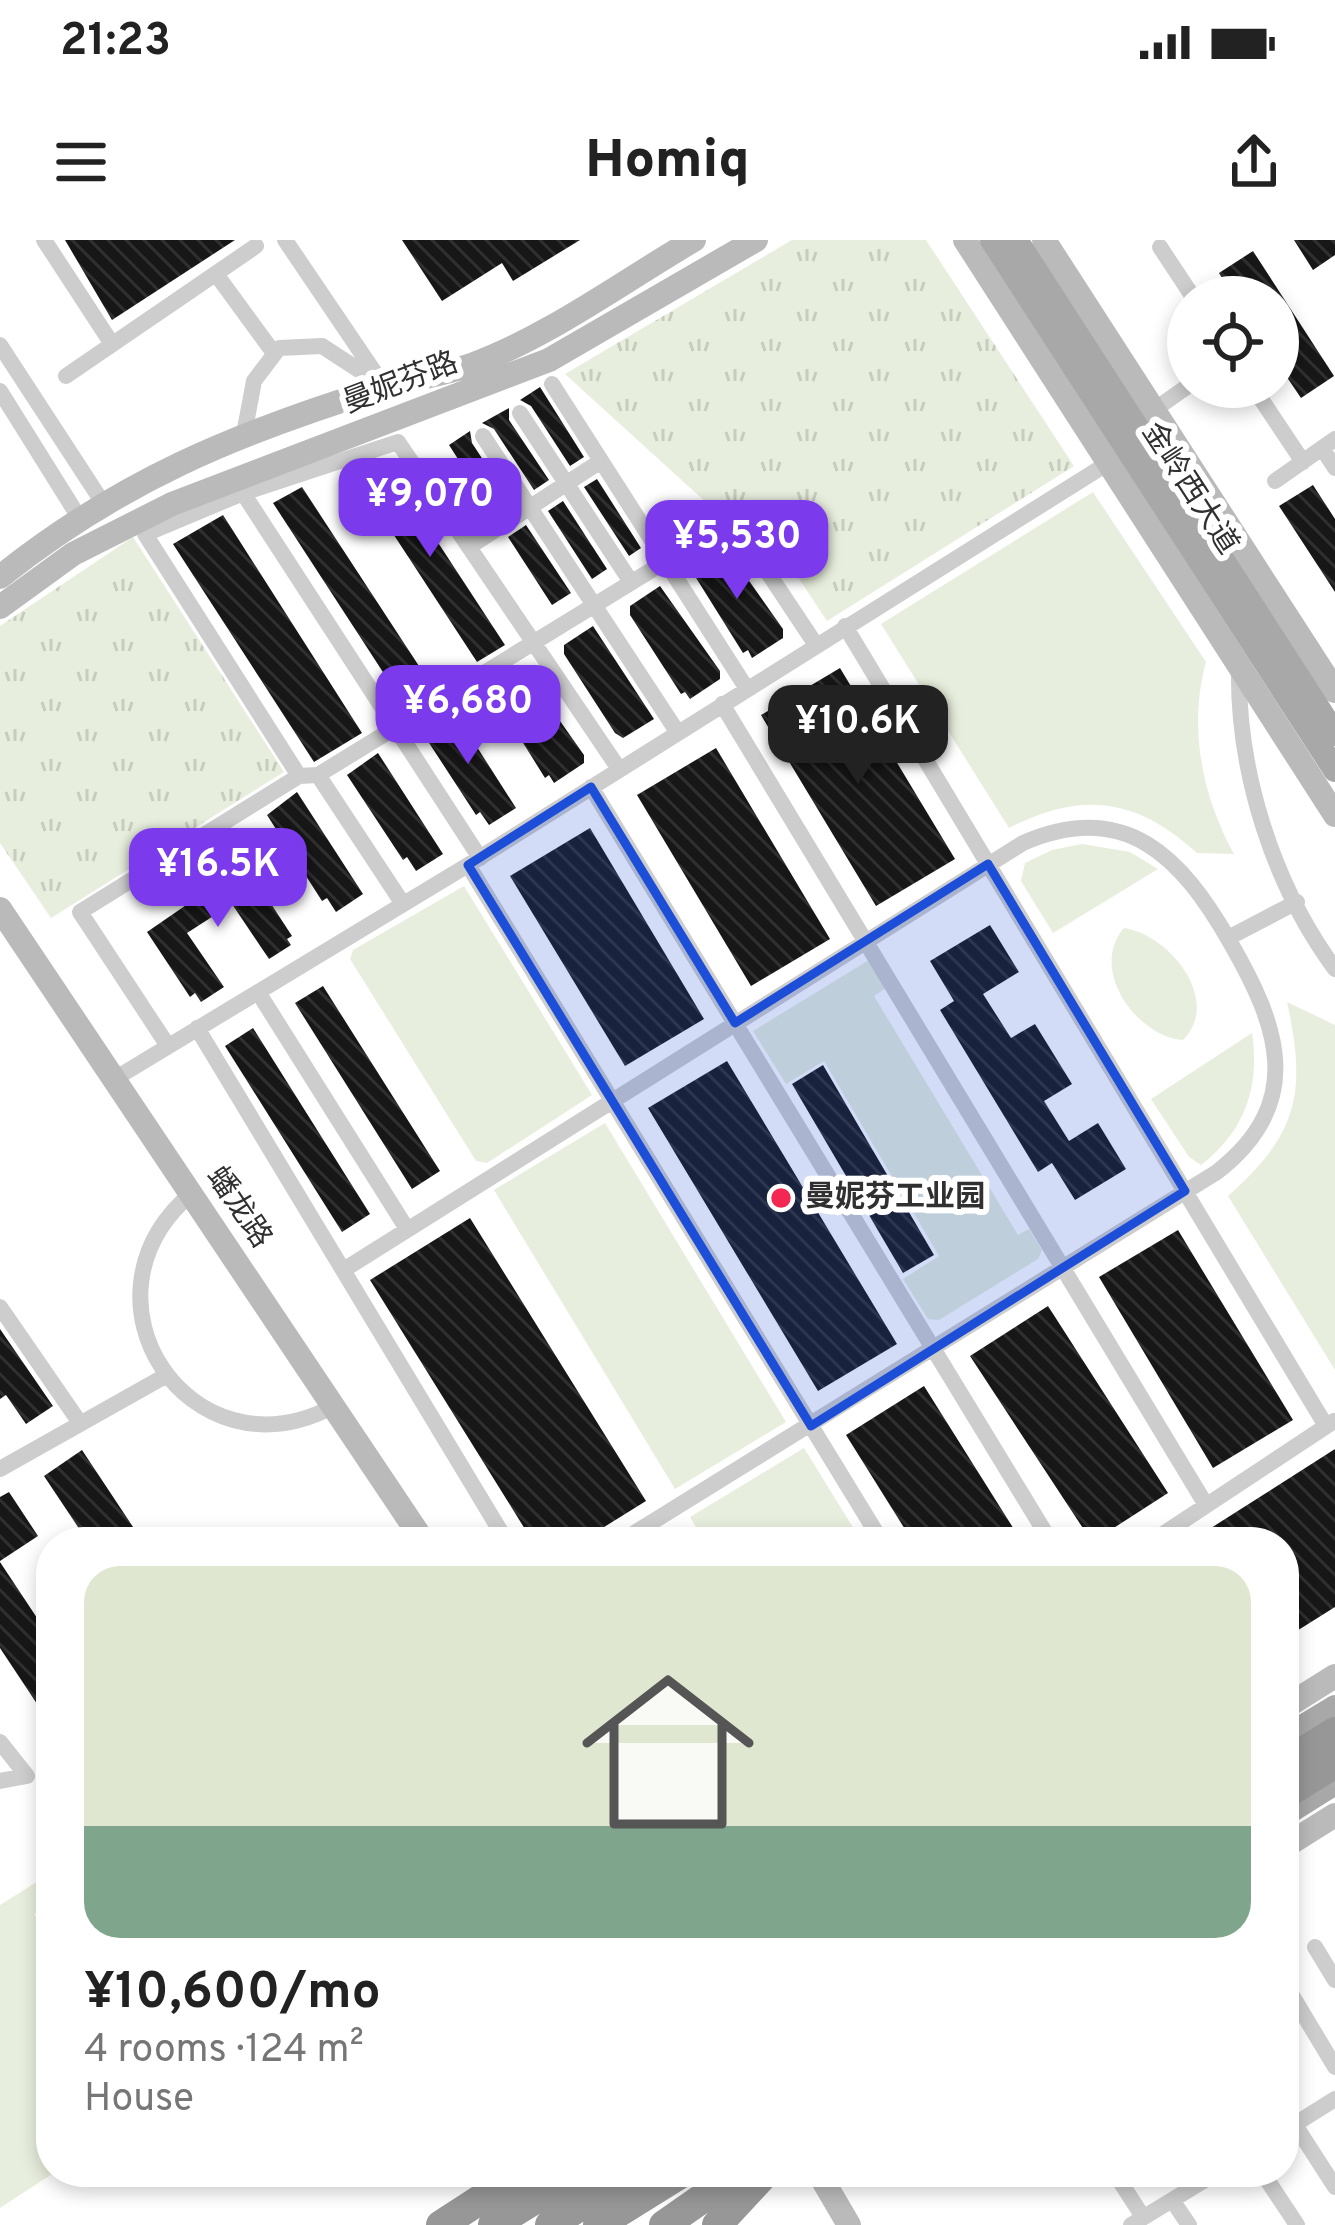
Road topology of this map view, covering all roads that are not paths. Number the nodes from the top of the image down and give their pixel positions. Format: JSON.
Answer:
{"nodes":[{"id":1,"x":44,"y":240,"type":"edge"},
{"id":2,"x":285,"y":240,"type":"edge"},
{"id":3,"x":694,"y":240,"type":"edge"},
{"id":4,"x":756,"y":240,"type":"edge"},
{"id":5,"x":965,"y":240,"type":"edge"},
{"id":6,"x":992,"y":240,"type":"edge"},
{"id":7,"x":1016,"y":240,"type":"edge"},
{"id":8,"x":1044,"y":240,"type":"edge"},
{"id":9,"x":256,"y":246,"type":"dead end"},
{"id":10,"x":1160,"y":247,"type":"dead end"},
{"id":11,"x":216,"y":274,"type":"junction"},
{"id":12,"x":1179,"y":276,"type":"edge"},
{"id":13,"x":112,"y":344,"type":"junction"},
{"id":14,"x":0,"y":345,"type":"edge"},
{"id":15,"x":273,"y":352,"type":"junction"},
{"id":16,"x":66,"y":376,"type":"dead end"},
{"id":17,"x":552,"y":384,"type":"dead end"},
{"id":18,"x":385,"y":387,"type":"junction"},
{"id":19,"x":0,"y":391,"type":"edge"},
{"id":20,"x":1167,"y":401,"type":"edge"},
{"id":21,"x":1267,"y":408,"type":"edge"},
{"id":22,"x":1154,"y":410,"type":"junction"},
{"id":23,"x":520,"y":412,"type":"dead end"},
{"id":24,"x":244,"y":434,"type":"junction"},
{"id":25,"x":483,"y":436,"type":"dead end"},
{"id":26,"x":1328,"y":443,"type":"edge"},
{"id":27,"x":1119,"y":457,"type":"junction"},
{"id":28,"x":601,"y":461,"type":"junction"},
{"id":29,"x":1303,"y":462,"type":"junction"},
{"id":30,"x":1335,"y":468,"type":"edge"},
{"id":31,"x":1275,"y":481,"type":"dead end"},
{"id":32,"x":567,"y":484,"type":"junction"},
{"id":33,"x":243,"y":493,"type":"junction"},
{"id":34,"x":103,"y":503,"type":"junction"},
{"id":35,"x":531,"y":507,"type":"junction"},
{"id":36,"x":80,"y":519,"type":"junction"},
{"id":37,"x":469,"y":548,"type":"junction"},
{"id":38,"x":665,"y":562,"type":"junction"},
{"id":39,"x":0,"y":577,"type":"edge"},
{"id":40,"x":632,"y":582,"type":"junction"},
{"id":41,"x":596,"y":604,"type":"junction"},
{"id":42,"x":0,"y":607,"type":"edge"},
{"id":43,"x":845,"y":626,"type":"junction"},
{"id":44,"x":533,"y":643,"type":"junction"},
{"id":45,"x":816,"y":645,"type":"junction"},
{"id":46,"x":1239,"y":666,"type":"junction"},
{"id":47,"x":747,"y":689,"type":"junction"},
{"id":48,"x":1335,"y":691,"type":"edge"},
{"id":49,"x":722,"y":704,"type":"junction"},
{"id":50,"x":394,"y":728,"type":"junction"},
{"id":51,"x":678,"y":733,"type":"junction"},
{"id":52,"x":1335,"y":734,"type":"edge"},
{"id":53,"x":619,"y":770,"type":"junction"},
{"id":54,"x":1335,"y":770,"type":"edge"},
{"id":55,"x":318,"y":775,"type":"junction"},
{"id":56,"x":298,"y":776,"type":"junction"},
{"id":57,"x":591,"y":787,"type":"junction"},
{"id":58,"x":1335,"y":815,"type":"edge"},
{"id":59,"x":474,"y":861,"type":"junction"},
{"id":60,"x":988,"y":864,"type":"junction"},
{"id":61,"x":1298,"y":902,"type":"junction"},
{"id":62,"x":403,"y":904,"type":"junction"},
{"id":63,"x":0,"y":909,"type":"edge"},
{"id":64,"x":1228,"y":938,"type":"junction"},
{"id":65,"x":866,"y":942,"type":"junction"},
{"id":66,"x":1335,"y":969,"type":"edge"},
{"id":67,"x":258,"y":992,"type":"junction"},
{"id":68,"x":735,"y":1023,"type":"junction"},
{"id":69,"x":197,"y":1028,"type":"junction"},
{"id":70,"x":168,"y":1046,"type":"junction"},
{"id":71,"x":116,"y":1078,"type":"junction"},
{"id":72,"x":612,"y":1100,"type":"junction"},
{"id":73,"x":1185,"y":1191,"type":"junction"},
{"id":74,"x":192,"y":1193,"type":"junction"},
{"id":75,"x":407,"y":1229,"type":"junction"},
{"id":76,"x":1063,"y":1268,"type":"junction"},
{"id":77,"x":345,"y":1269,"type":"junction"},
{"id":78,"x":0,"y":1307,"type":"edge"},
{"id":79,"x":933,"y":1349,"type":"junction"},
{"id":80,"x":167,"y":1375,"type":"junction"},
{"id":81,"x":334,"y":1406,"type":"junction"},
{"id":82,"x":80,"y":1423,"type":"junction"},
{"id":83,"x":1331,"y":1423,"type":"edge"},
{"id":84,"x":811,"y":1426,"type":"junction"},
{"id":85,"x":0,"y":1469,"type":"edge"},
{"id":86,"x":1206,"y":1505,"type":"junction"},
{"id":87,"x":414,"y":1527,"type":"edge"},
{"id":88,"x":498,"y":1527,"type":"edge"},
{"id":89,"x":645,"y":1527,"type":"edge"},
{"id":90,"x":873,"y":1527,"type":"edge"},
{"id":91,"x":1042,"y":1527,"type":"edge"},
{"id":92,"x":1173,"y":1527,"type":"edge"},
{"id":93,"x":1335,"y":1676,"type":"edge"},
{"id":94,"x":1299,"y":1699,"type":"edge"},
{"id":95,"x":1335,"y":1707,"type":"edge"},
{"id":96,"x":1299,"y":1729,"type":"edge"},
{"id":97,"x":1335,"y":1732,"type":"edge"},
{"id":98,"x":0,"y":1742,"type":"edge"},
{"id":99,"x":1335,"y":1763,"type":"edge"},
{"id":100,"x":1299,"y":1776,"type":"edge"},
{"id":101,"x":0,"y":1781,"type":"edge"},
{"id":102,"x":1335,"y":1783,"type":"edge"},
{"id":103,"x":1299,"y":1784,"type":"edge"},
{"id":104,"x":1299,"y":1790,"type":"edge"},
{"id":105,"x":1333,"y":1820,"type":"edge"},
{"id":106,"x":1299,"y":1839,"type":"edge"},
{"id":107,"x":1315,"y":1948,"type":"dead end"},
{"id":108,"x":1335,"y":1980,"type":"edge"},
{"id":109,"x":1299,"y":2007,"type":"edge"},
{"id":110,"x":1335,"y":2067,"type":"edge"},
{"id":111,"x":1335,"y":2099,"type":"edge"},
{"id":112,"x":1299,"y":2122,"type":"edge"},
{"id":113,"x":1299,"y":2141,"type":"edge"},
{"id":114,"x":500,"y":2187,"type":"edge"},
{"id":115,"x":555,"y":2187,"type":"edge"},
{"id":116,"x":582,"y":2187,"type":"edge"},
{"id":117,"x":610,"y":2187,"type":"edge"},
{"id":118,"x":659,"y":2187,"type":"edge"},
{"id":119,"x":672,"y":2187,"type":"edge"},
{"id":120,"x":718,"y":2187,"type":"edge"},
{"id":121,"x":752,"y":2187,"type":"edge"},
{"id":122,"x":827,"y":2187,"type":"edge"},
{"id":123,"x":1121,"y":2187,"type":"edge"},
{"id":124,"x":1190,"y":2187,"type":"edge"},
{"id":125,"x":1272,"y":2187,"type":"edge"},
{"id":126,"x":1335,"y":2187,"type":"edge"},
{"id":127,"x":1172,"y":2200,"type":"junction"},
{"id":128,"x":1137,"y":2221,"type":"edge"},
{"id":129,"x":441,"y":2225,"type":"edge"},
{"id":130,"x":494,"y":2225,"type":"edge"},
{"id":131,"x":520,"y":2225,"type":"edge"},
{"id":132,"x":550,"y":2225,"type":"edge"},
{"id":133,"x":598,"y":2225,"type":"edge"},
{"id":134,"x":616,"y":2225,"type":"edge"},
{"id":135,"x":664,"y":2225,"type":"edge"},
{"id":136,"x":717,"y":2225,"type":"edge"},
{"id":137,"x":849,"y":2225,"type":"edge"},
{"id":138,"x":1189,"y":2225,"type":"edge"},
{"id":139,"x":1297,"y":2225,"type":"edge"}],
"edges":[{"from":1,"to":13,"type":"street"},
{"from":2,"to":18,"type":"street"},
{"from":3,"to":18,"type":"street","name":"曼妮芬路"},
{"from":4,"to":42,"type":"street","name":"曼妮芬路"},
{"from":5,"to":27,"type":"street"},
{"from":6,"to":27,"type":"main road","name":"金岭西大道"},
{"from":7,"to":52,"type":"main road","name":"金岭西大道"},
{"from":8,"to":22,"type":"street"},
{"from":9,"to":11,"type":"street"},
{"from":10,"to":12,"type":"street"},
{"from":11,"to":13,"type":"street"},
{"from":11,"to":15,"type":"street"},
{"from":13,"to":16,"type":"street"},
{"from":14,"to":34,"type":"street"},
{"from":15,"to":18,"type":"street"},
{"from":15,"to":24,"type":"street"},
{"from":17,"to":28,"type":"street"},
{"from":18,"to":24,"type":"street","name":"曼妮芬路"},
{"from":19,"to":36,"type":"street"},
{"from":20,"to":22,"type":"street"},
{"from":21,"to":29,"type":"street"},
{"from":22,"to":48,"type":"street"},
{"from":23,"to":32,"type":"street"},
{"from":24,"to":34,"type":"street","name":"曼妮芬路"},
{"from":25,"to":35,"type":"street"},
{"from":26,"to":29,"type":"street"},
{"from":26,"to":30,"type":"street"},
{"from":27,"to":43,"type":"street"},
{"from":27,"to":46,"type":"street"},
{"from":27,"to":54,"type":"main road","name":"金岭西大道"},
{"from":28,"to":32,"type":"street"},
{"from":28,"to":38,"type":"street"},
{"from":29,"to":31,"type":"street"},
{"from":32,"to":35,"type":"street"},
{"from":32,"to":40,"type":"street"},
{"from":33,"to":37,"type":"street"},
{"from":33,"to":50,"type":"street"},
{"from":33,"to":56,"type":"street"},
{"from":34,"to":36,"type":"street","name":"曼妮芬路"},
{"from":35,"to":37,"type":"street"},
{"from":35,"to":41,"type":"street"},
{"from":36,"to":39,"type":"street","name":"曼妮芬路"},
{"from":37,"to":44,"type":"street"},
{"from":38,"to":40,"type":"street"},
{"from":38,"to":45,"type":"street"},
{"from":38,"to":47,"type":"street"},
{"from":40,"to":41,"type":"street"},
{"from":41,"to":44,"type":"street"},
{"from":41,"to":51,"type":"street"},
{"from":43,"to":45,"type":"street"},
{"from":43,"to":60,"type":"street"},
{"from":44,"to":50,"type":"street"},
{"from":44,"to":53,"type":"street"},
{"from":45,"to":47,"type":"street"},
{"from":46,"to":58,"type":"street"},
{"from":46,"to":61,"type":"street"},
{"from":47,"to":49,"type":"street"},
{"from":49,"to":51,"type":"street"},
{"from":49,"to":65,"type":"street"},
{"from":50,"to":55,"type":"street"},
{"from":50,"to":59,"type":"street"},
{"from":51,"to":53,"type":"street"},
{"from":53,"to":57,"type":"street"},
{"from":55,"to":56,"type":"street"},
{"from":55,"to":62,"type":"street"},
{"from":56,"to":70,"type":"street"},
{"from":57,"to":59,"type":"street"},
{"from":57,"to":68,"type":"street"},
{"from":59,"to":62,"type":"street"},
{"from":59,"to":72,"type":"street"},
{"from":60,"to":64,"type":"street"},
{"from":60,"to":65,"type":"street"},
{"from":60,"to":73,"type":"street"},
{"from":61,"to":64,"type":"street"},
{"from":61,"to":66,"type":"street"},
{"from":62,"to":67,"type":"street"},
{"from":63,"to":71,"type":"street","name":"蟠龙路"},
{"from":64,"to":73,"type":"street"},
{"from":65,"to":68,"type":"street"},
{"from":65,"to":76,"type":"street"},
{"from":67,"to":69,"type":"street"},
{"from":67,"to":75,"type":"street"},
{"from":68,"to":72,"type":"street"},
{"from":68,"to":79,"type":"street"},
{"from":69,"to":70,"type":"street"},
{"from":69,"to":77,"type":"street"},
{"from":70,"to":71,"type":"street"},
{"from":71,"to":74,"type":"street","name":"蟠龙路"},
{"from":72,"to":75,"type":"street"},
{"from":72,"to":84,"type":"street"},
{"from":73,"to":76,"type":"street"},
{"from":73,"to":83,"type":"street"},
{"from":74,"to":80,"type":"street"},
{"from":74,"to":81,"type":"street","name":"蟠龙路"},
{"from":75,"to":77,"type":"street"},
{"from":76,"to":79,"type":"street"},
{"from":76,"to":86,"type":"street"},
{"from":77,"to":88,"type":"street"},
{"from":78,"to":82,"type":"street"},
{"from":79,"to":84,"type":"street"},
{"from":79,"to":91,"type":"street"},
{"from":80,"to":81,"type":"street"},
{"from":80,"to":82,"type":"street"},
{"from":81,"to":87,"type":"street","name":"蟠龙路"},
{"from":82,"to":85,"type":"street"},
{"from":83,"to":86,"type":"street"},
{"from":84,"to":89,"type":"street"},
{"from":84,"to":90,"type":"street"},
{"from":86,"to":92,"type":"street"},
{"from":93,"to":94,"type":"street"},
{"from":95,"to":96,"type":"main road"},
{"from":97,"to":100,"type":"highway"},
{"from":98,"to":101,"type":"street"},
{"from":99,"to":103,"type":"highway"},
{"from":102,"to":104,"type":"main road"},
{"from":105,"to":106,"type":"street"},
{"from":107,"to":108,"type":"street"},
{"from":109,"to":110,"type":"street"},
{"from":111,"to":112,"type":"street"},
{"from":113,"to":126,"type":"street"},
{"from":114,"to":129,"type":"highway"},
{"from":115,"to":130,"type":"highway"},
{"from":116,"to":131,"type":"main road"},
{"from":117,"to":132,"type":"highway"},
{"from":118,"to":133,"type":"highway"},
{"from":119,"to":134,"type":"main road"},
{"from":120,"to":135,"type":"highway"},
{"from":121,"to":136,"type":"highway"},
{"from":122,"to":137,"type":"street"},
{"from":123,"to":128,"type":"street"},
{"from":124,"to":127,"type":"street"},
{"from":125,"to":139,"type":"street"},
{"from":127,"to":128,"type":"street"},
{"from":127,"to":138,"type":"street"}]}
